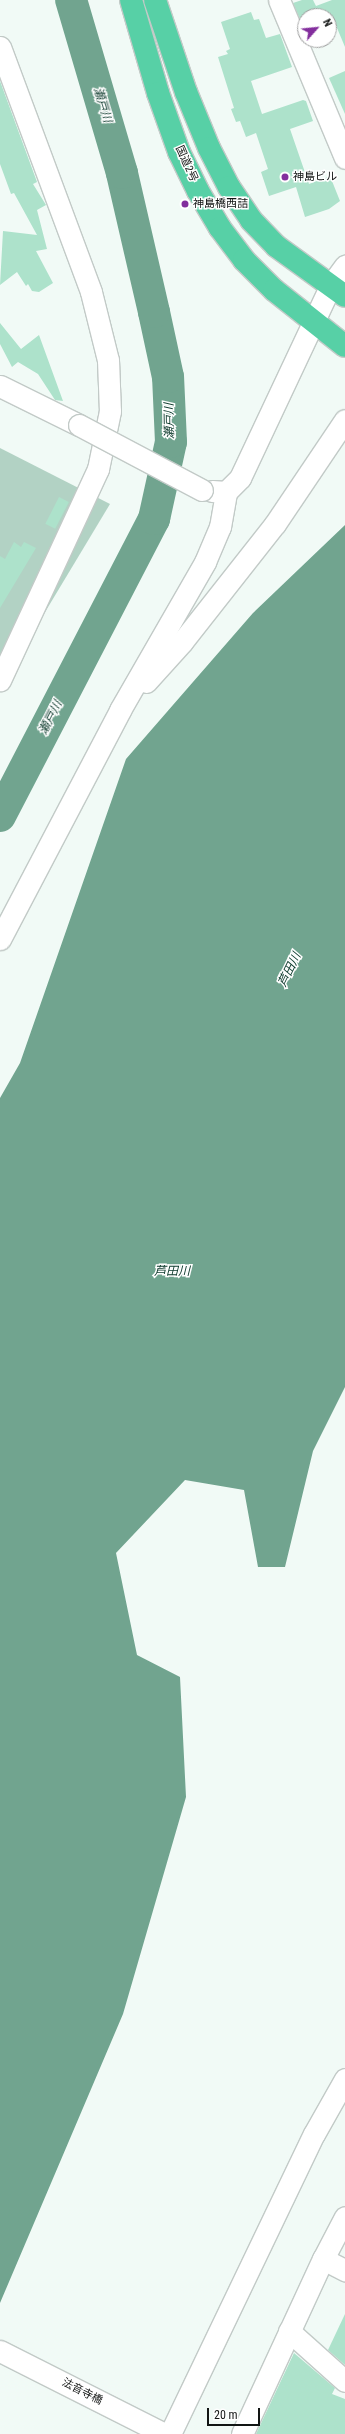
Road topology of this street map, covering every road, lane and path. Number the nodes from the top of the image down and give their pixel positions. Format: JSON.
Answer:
{"nodes":[{"id":1,"x":131,"y":0,"type":"edge"},
{"id":2,"x":155,"y":0,"type":"edge"},
{"id":3,"x":279,"y":0,"type":"edge"},
{"id":4,"x":0,"y":47,"type":"edge"},
{"id":5,"x":345,"y":158,"type":"edge"},
{"id":6,"x":345,"y":266,"type":"edge"},
{"id":7,"x":338,"y":291,"type":"edge"},
{"id":8,"x":313,"y":323,"type":"junction"},
{"id":9,"x":345,"y":346,"type":"edge"},
{"id":10,"x":0,"y":386,"type":"edge"},
{"id":11,"x":345,"y":420,"type":"edge"},
{"id":12,"x":226,"y":492,"type":"junction"},
{"id":13,"x":194,"y":581,"type":"junction"},
{"id":14,"x":199,"y":621,"type":"junction"},
{"id":15,"x":0,"y":680,"type":"edge"},
{"id":16,"x":120,"y":710,"type":"junction"},
{"id":17,"x":0,"y":939,"type":"edge"},
{"id":18,"x":345,"y":2079,"type":"edge"},
{"id":19,"x":345,"y":2217,"type":"edge"},
{"id":20,"x":322,"y":2259,"type":"junction"},
{"id":21,"x":345,"y":2270,"type":"edge"},
{"id":22,"x":289,"y":2331,"type":"junction"},
{"id":23,"x":0,"y":2351,"type":"edge"},
{"id":24,"x":345,"y":2381,"type":"edge"},
{"id":25,"x":157,"y":2430,"type":"edge"},
{"id":26,"x":170,"y":2434,"type":"edge"},
{"id":27,"x":242,"y":2434,"type":"edge"}],
"edges":[{"from":1,"to":8,"type":"highway","name":"国道2号"},
{"from":2,"to":7,"type":"highway"},
{"from":3,"to":5,"type":"street"},
{"from":4,"to":15,"type":"street"},
{"from":6,"to":7,"type":"street"},
{"from":7,"to":8,"type":"street"},
{"from":8,"to":9,"type":"highway","name":"国道2号"},
{"from":8,"to":12,"type":"street"},
{"from":10,"to":12,"type":"street","bridge":true},
{"from":11,"to":14,"type":"street"},
{"from":12,"to":13,"type":"street"},
{"from":13,"to":14,"type":"street"},
{"from":13,"to":16,"type":"street"},
{"from":14,"to":16,"type":"street"},
{"from":16,"to":17,"type":"street"},
{"from":18,"to":26,"type":"street"},
{"from":19,"to":20,"type":"street"},
{"from":20,"to":21,"type":"street"},
{"from":20,"to":22,"type":"street"},
{"from":22,"to":24,"type":"street"},
{"from":22,"to":27,"type":"street"},
{"from":23,"to":25,"type":"street","name":"法音寺橋"}]}
